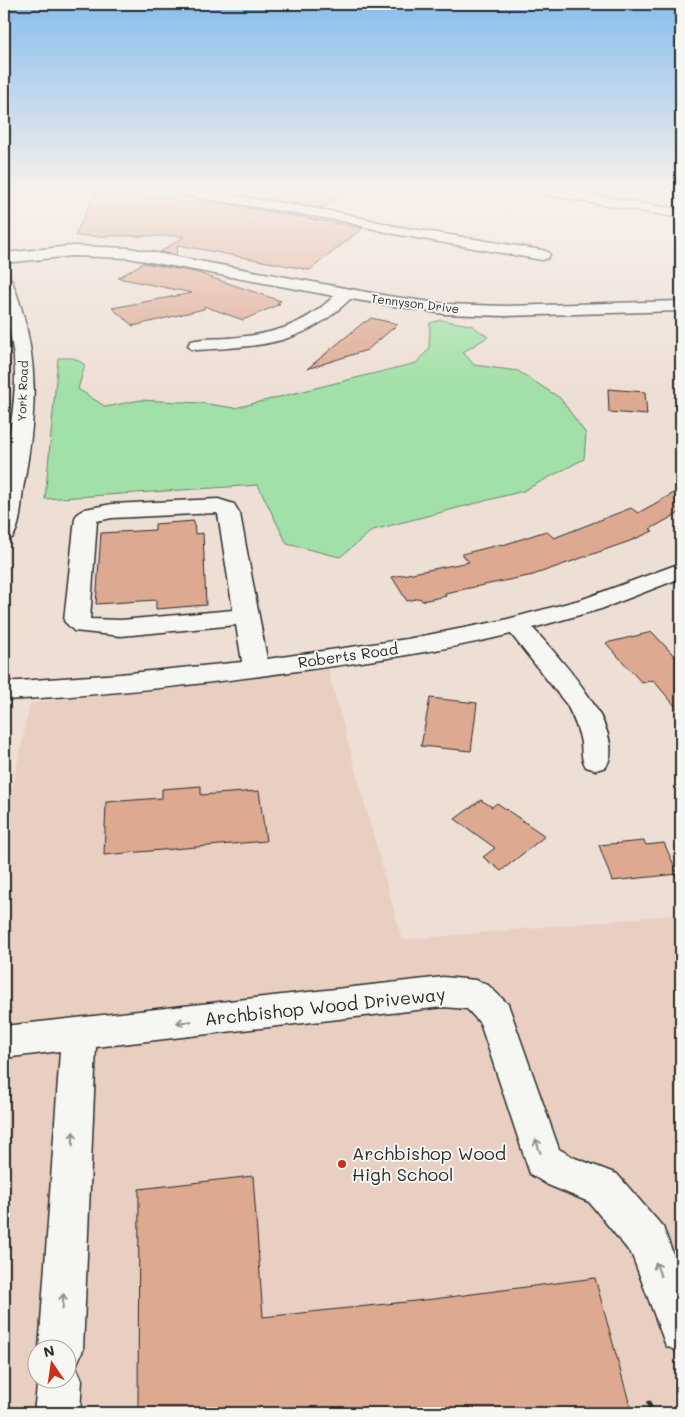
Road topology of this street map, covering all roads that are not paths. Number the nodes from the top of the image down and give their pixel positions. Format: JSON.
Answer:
{"nodes":[{"id":1,"x":22,"y":256,"type":"edge"},
{"id":2,"x":142,"y":256,"type":"edge"},
{"id":3,"x":4,"y":258,"type":"edge"},
{"id":4,"x":4,"y":282,"type":"edge"},
{"id":5,"x":346,"y":294,"type":"junction"},
{"id":6,"x":681,"y":306,"type":"edge"},
{"id":7,"x":197,"y":345,"type":"dead end"},
{"id":8,"x":4,"y":533,"type":"edge"},
{"id":9,"x":681,"y":570,"type":"edge"},
{"id":10,"x":247,"y":616,"type":"junction"},
{"id":11,"x":517,"y":625,"type":"junction"},
{"id":12,"x":256,"y":668,"type":"junction"},
{"id":13,"x":4,"y":692,"type":"edge"},
{"id":14,"x":596,"y":760,"type":"dead end"},
{"id":15,"x":79,"y":1034,"type":"junction"},
{"id":16,"x":4,"y":1042,"type":"edge"},
{"id":17,"x":681,"y":1331,"type":"edge"},
{"id":18,"x":62,"y":1340,"type":"edge"},
{"id":19,"x":58,"y":1390,"type":"edge"},
{"id":20,"x":57,"y":1413,"type":"edge"}],
"edges":[{"from":1,"to":3,"type":"main road","name":"Tennyson Drive"},
{"from":2,"to":5,"type":"main road","name":"Tennyson Drive"},
{"from":4,"to":8,"type":"main road","name":"York Road"},
{"from":5,"to":6,"type":"main road","name":"Tennyson Drive"},
{"from":5,"to":7,"type":"main road"},
{"from":9,"to":11,"type":"main road","name":"Roberts Road"},
{"from":10,"to":10,"type":"main road"},
{"from":10,"to":12,"type":"main road"},
{"from":11,"to":12,"type":"main road","name":"Roberts Road"},
{"from":11,"to":14,"type":"main road"},
{"from":12,"to":13,"type":"main road","name":"Roberts Road"},
{"from":15,"to":16,"type":"main road","name":"Archbishop Wood Driveway"},
{"from":17,"to":15,"type":"main road","name":"Archbishop Wood Driveway","one_way":true},
{"from":18,"to":15,"type":"main road","one_way":true},
{"from":19,"to":20,"type":"main road"}]}
